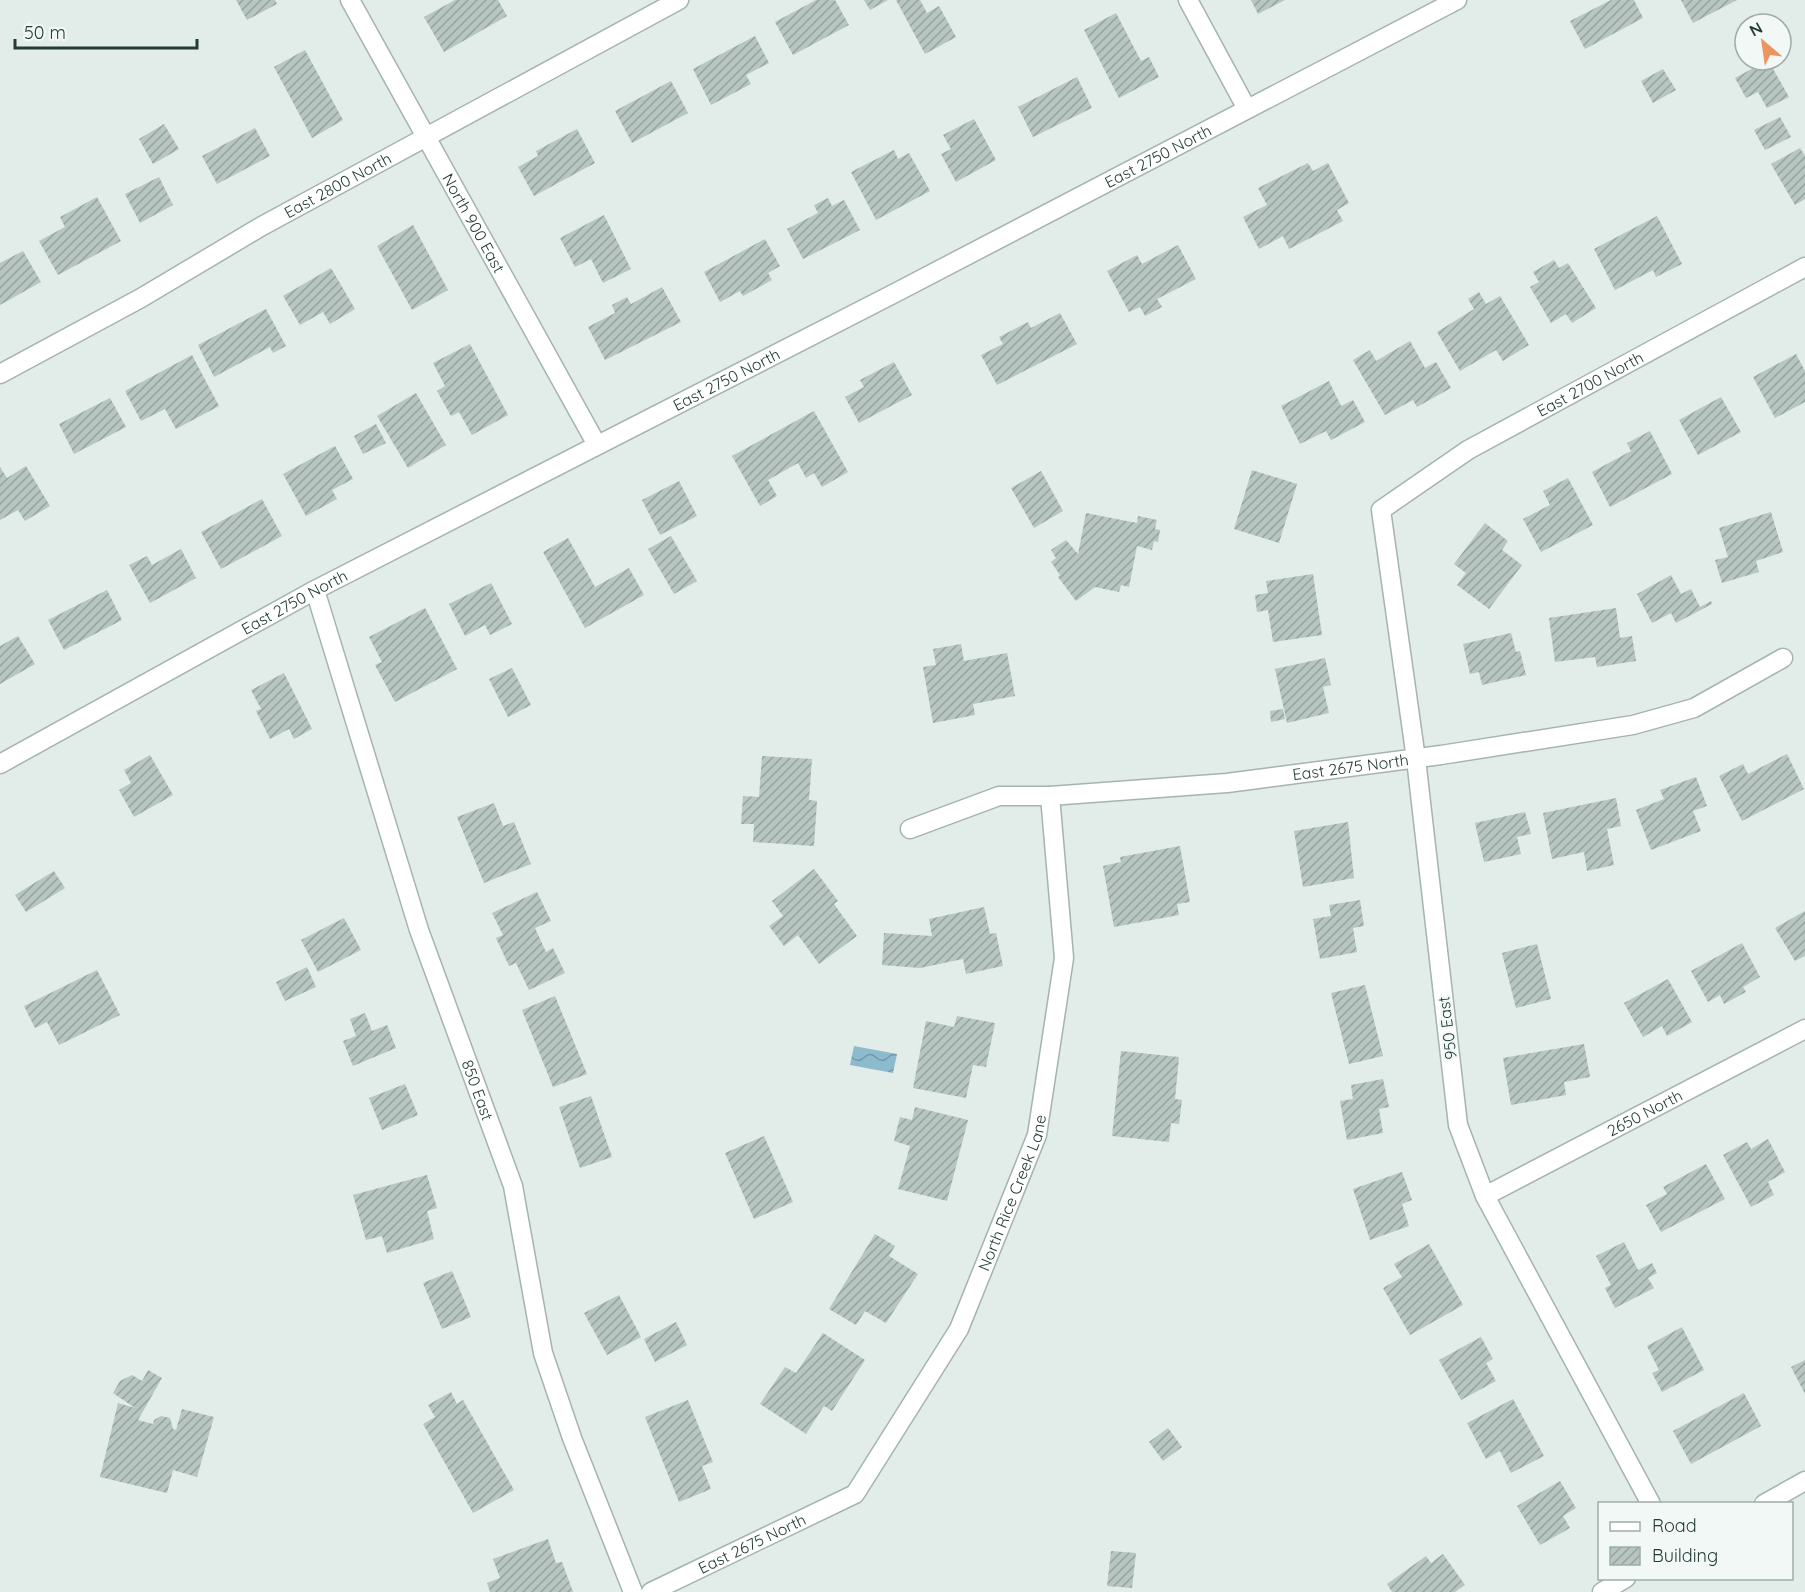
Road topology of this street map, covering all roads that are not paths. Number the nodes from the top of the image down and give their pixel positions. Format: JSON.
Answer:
{"nodes":[{"id":1,"x":350,"y":0,"type":"edge"},
{"id":2,"x":679,"y":0,"type":"edge"},
{"id":3,"x":1188,"y":0,"type":"edge"},
{"id":4,"x":1456,"y":0,"type":"edge"},
{"id":5,"x":1247,"y":109,"type":"junction"},
{"id":6,"x":426,"y":137,"type":"junction"},
{"id":7,"x":1805,"y":267,"type":"edge"},
{"id":8,"x":0,"y":374,"type":"edge"},
{"id":9,"x":597,"y":445,"type":"junction"},
{"id":10,"x":1381,"y":510,"type":"joint"},
{"id":11,"x":315,"y":590,"type":"junction"},
{"id":12,"x":1783,"y":658,"type":"dead end"},
{"id":13,"x":1416,"y":759,"type":"junction"},
{"id":14,"x":0,"y":764,"type":"edge"},
{"id":15,"x":1050,"y":796,"type":"junction"},
{"id":16,"x":910,"y":829,"type":"dead end"},
{"id":17,"x":1805,"y":1029,"type":"edge"},
{"id":18,"x":1485,"y":1196,"type":"junction"},
{"id":19,"x":1805,"y":1481,"type":"edge"},
{"id":20,"x":855,"y":1494,"type":"joint"},
{"id":21,"x":1650,"y":1502,"type":"edge"},
{"id":22,"x":1766,"y":1502,"type":"edge"},
{"id":23,"x":1623,"y":1580,"type":"edge"},
{"id":24,"x":633,"y":1592,"type":"edge"},
{"id":25,"x":651,"y":1592,"type":"edge"},
{"id":26,"x":1602,"y":1592,"type":"edge"}],
"edges":[{"from":1,"to":6,"type":"street","name":"North 900 East"},
{"from":2,"to":6,"type":"street","name":"East 2800 North"},
{"from":3,"to":5,"type":"street"},
{"from":4,"to":5,"type":"street","name":"East 2750 North"},
{"from":5,"to":9,"type":"street","name":"East 2750 North"},
{"from":6,"to":8,"type":"street","name":"East 2800 North"},
{"from":6,"to":9,"type":"street","name":"North 900 East"},
{"from":7,"to":10,"type":"street","name":"East 2700 North"},
{"from":9,"to":11,"type":"street","name":"East 2750 North"},
{"from":10,"to":13,"type":"street","name":"950 East"},
{"from":11,"to":14,"type":"street","name":"East 2750 North"},
{"from":11,"to":24,"type":"street","name":"850 East"},
{"from":12,"to":13,"type":"street","name":"East 2675 North"},
{"from":13,"to":15,"type":"street","name":"East 2675 North"},
{"from":13,"to":18,"type":"street","name":"950 East"},
{"from":15,"to":16,"type":"street","name":"East 2675 North"},
{"from":15,"to":20,"type":"street","name":"North Rice Creek Lane"},
{"from":17,"to":18,"type":"street","name":"2650 North"},
{"from":18,"to":21,"type":"street","name":"950 East"},
{"from":19,"to":22,"type":"street"},
{"from":20,"to":25,"type":"street","name":"East 2675 North"},
{"from":23,"to":26,"type":"street"}]}
